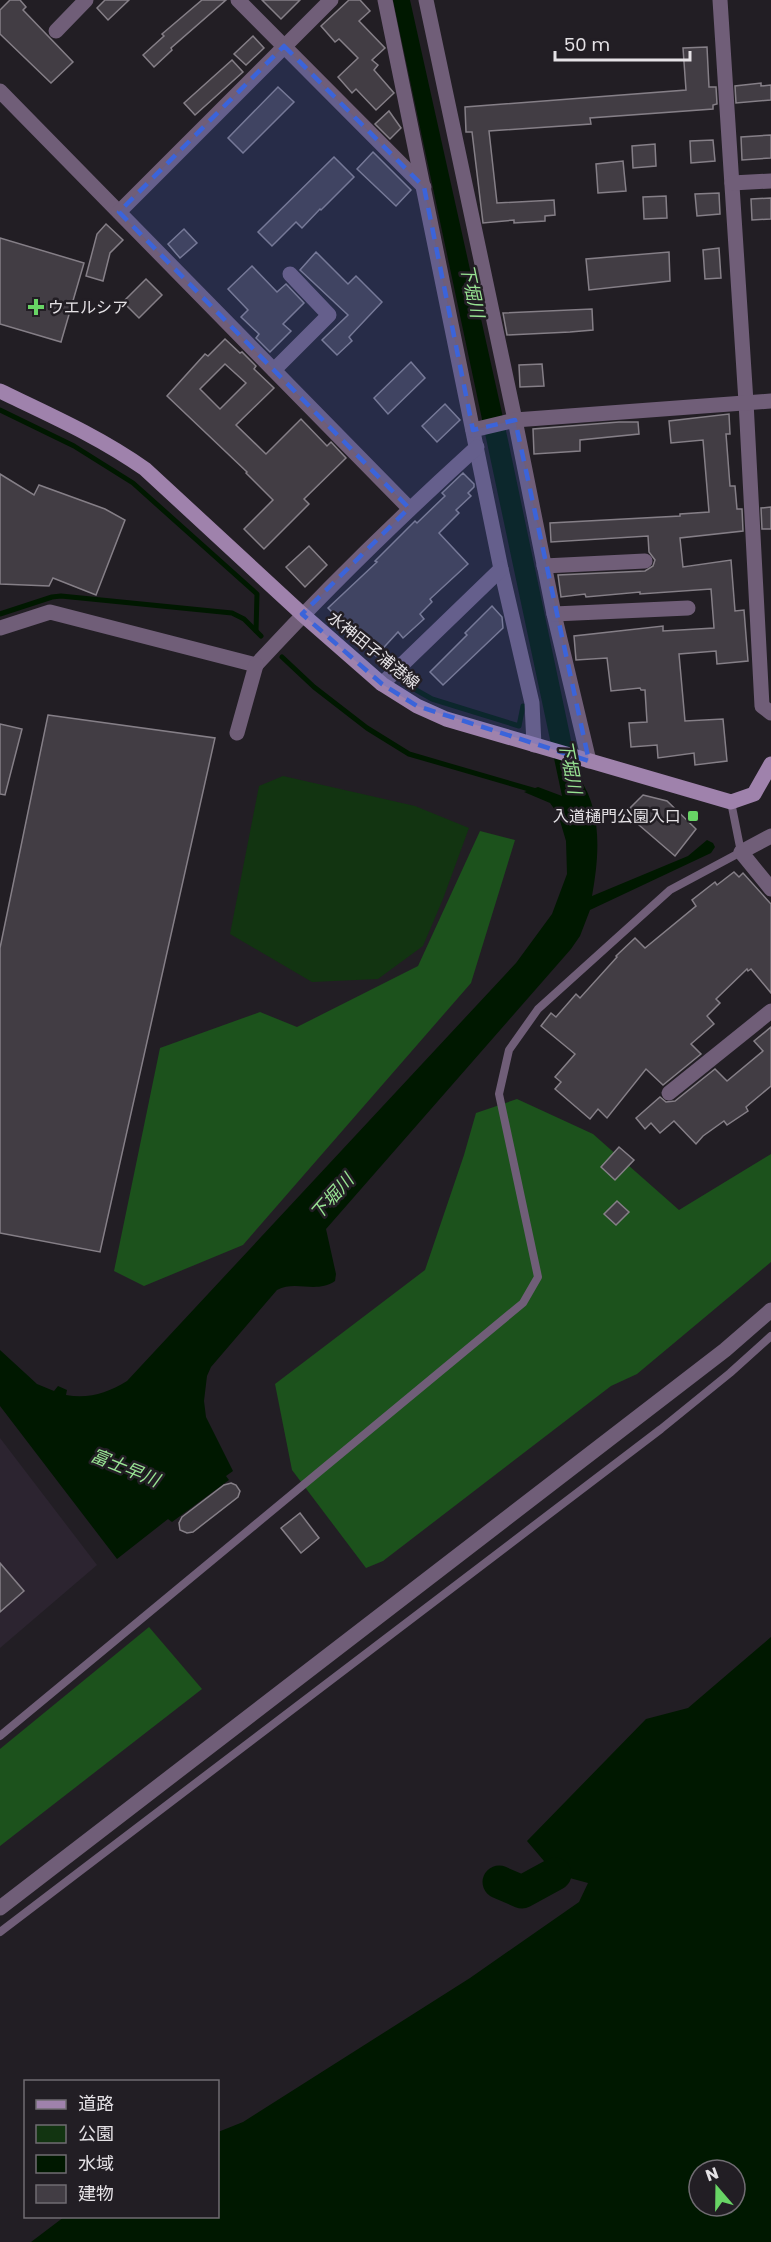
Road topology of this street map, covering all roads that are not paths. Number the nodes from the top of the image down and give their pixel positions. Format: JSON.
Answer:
{"nodes":[{"id":1,"x":86,"y":0,"type":"edge"},
{"id":2,"x":238,"y":0,"type":"edge"},
{"id":3,"x":331,"y":0,"type":"edge"},
{"id":4,"x":386,"y":0,"type":"edge"},
{"id":5,"x":426,"y":0,"type":"edge"},
{"id":6,"x":720,"y":0,"type":"edge"},
{"id":7,"x":56,"y":30,"type":"dead end"},
{"id":8,"x":284,"y":46,"type":"junction"},
{"id":9,"x":0,"y":91,"type":"edge"},
{"id":10,"x":771,"y":181,"type":"edge"},
{"id":11,"x":732,"y":183,"type":"junction"},
{"id":12,"x":424,"y":187,"type":"junction"},
{"id":13,"x":119,"y":212,"type":"junction"},
{"id":14,"x":290,"y":274,"type":"dead end"},
{"id":15,"x":274,"y":370,"type":"junction"},
{"id":16,"x":0,"y":391,"type":"edge"},
{"id":17,"x":771,"y":401,"type":"edge"},
{"id":18,"x":746,"y":402,"type":"junction"},
{"id":19,"x":515,"y":420,"type":"junction"},
{"id":20,"x":473,"y":430,"type":"junction"},
{"id":21,"x":477,"y":447,"type":"junction"},
{"id":22,"x":410,"y":508,"type":"junction"},
{"id":23,"x":645,"y":561,"type":"dead end"},
{"id":24,"x":544,"y":566,"type":"junction"},
{"id":25,"x":501,"y":569,"type":"junction"},
{"id":26,"x":688,"y":608,"type":"dead end"},
{"id":27,"x":554,"y":614,"type":"junction"},
{"id":28,"x":302,"y":615,"type":"junction"},
{"id":29,"x":0,"y":628,"type":"edge"},
{"id":30,"x":256,"y":665,"type":"junction"},
{"id":31,"x":382,"y":684,"type":"junction"},
{"id":32,"x":771,"y":713,"type":"edge"},
{"id":33,"x":237,"y":733,"type":"dead end"},
{"id":34,"x":540,"y":746,"type":"junction"},
{"id":35,"x":585,"y":760,"type":"junction"},
{"id":36,"x":771,"y":764,"type":"edge"},
{"id":37,"x":731,"y":802,"type":"junction"},
{"id":38,"x":771,"y":836,"type":"edge"},
{"id":39,"x":741,"y":852,"type":"junction"},
{"id":40,"x":771,"y":889,"type":"edge"},
{"id":41,"x":771,"y":1011,"type":"edge"},
{"id":42,"x":669,"y":1093,"type":"dead end"},
{"id":43,"x":771,"y":1310,"type":"edge"},
{"id":44,"x":771,"y":1336,"type":"edge"},
{"id":45,"x":0,"y":1736,"type":"edge"},
{"id":46,"x":0,"y":1908,"type":"edge"},
{"id":47,"x":0,"y":1932,"type":"edge"}],
"edges":[{"from":1,"to":7,"type":"street"},
{"from":2,"to":8,"type":"street"},
{"from":3,"to":8,"type":"street"},
{"from":4,"to":12,"type":"street"},
{"from":5,"to":19,"type":"street"},
{"from":6,"to":11,"type":"street"},
{"from":8,"to":12,"type":"street"},
{"from":8,"to":13,"type":"street"},
{"from":9,"to":13,"type":"street"},
{"from":10,"to":11,"type":"street"},
{"from":11,"to":18,"type":"street"},
{"from":12,"to":20,"type":"street"},
{"from":13,"to":15,"type":"street"},
{"from":14,"to":15,"type":"street"},
{"from":15,"to":22,"type":"street"},
{"from":16,"to":28,"type":"main road","name":"水神田子浦港線"},
{"from":17,"to":18,"type":"street"},
{"from":18,"to":19,"type":"street"},
{"from":18,"to":32,"type":"street"},
{"from":19,"to":20,"type":"street"},
{"from":19,"to":24,"type":"street"},
{"from":20,"to":21,"type":"street"},
{"from":21,"to":22,"type":"street"},
{"from":21,"to":25,"type":"street"},
{"from":22,"to":28,"type":"street"},
{"from":23,"to":24,"type":"street"},
{"from":24,"to":27,"type":"street"},
{"from":25,"to":31,"type":"street"},
{"from":25,"to":34,"type":"street"},
{"from":26,"to":27,"type":"street"},
{"from":27,"to":35,"type":"street"},
{"from":28,"to":30,"type":"street"},
{"from":28,"to":31,"type":"main road","name":"水神田子浦港線"},
{"from":29,"to":30,"type":"street"},
{"from":30,"to":33,"type":"street"},
{"from":31,"to":34,"type":"main road","name":"水神田子浦港線"},
{"from":34,"to":35,"type":"main road","name":"水神田子浦港線"},
{"from":35,"to":37,"type":"main road","name":"水神田子浦港線"},
{"from":36,"to":37,"type":"main road"},
{"from":37,"to":39,"type":"lane"},
{"from":38,"to":39,"type":"street"},
{"from":39,"to":40,"type":"street"},
{"from":39,"to":45,"type":"lane"},
{"from":41,"to":42,"type":"street"},
{"from":43,"to":46,"type":"street"},
{"from":44,"to":47,"type":"lane"}]}
